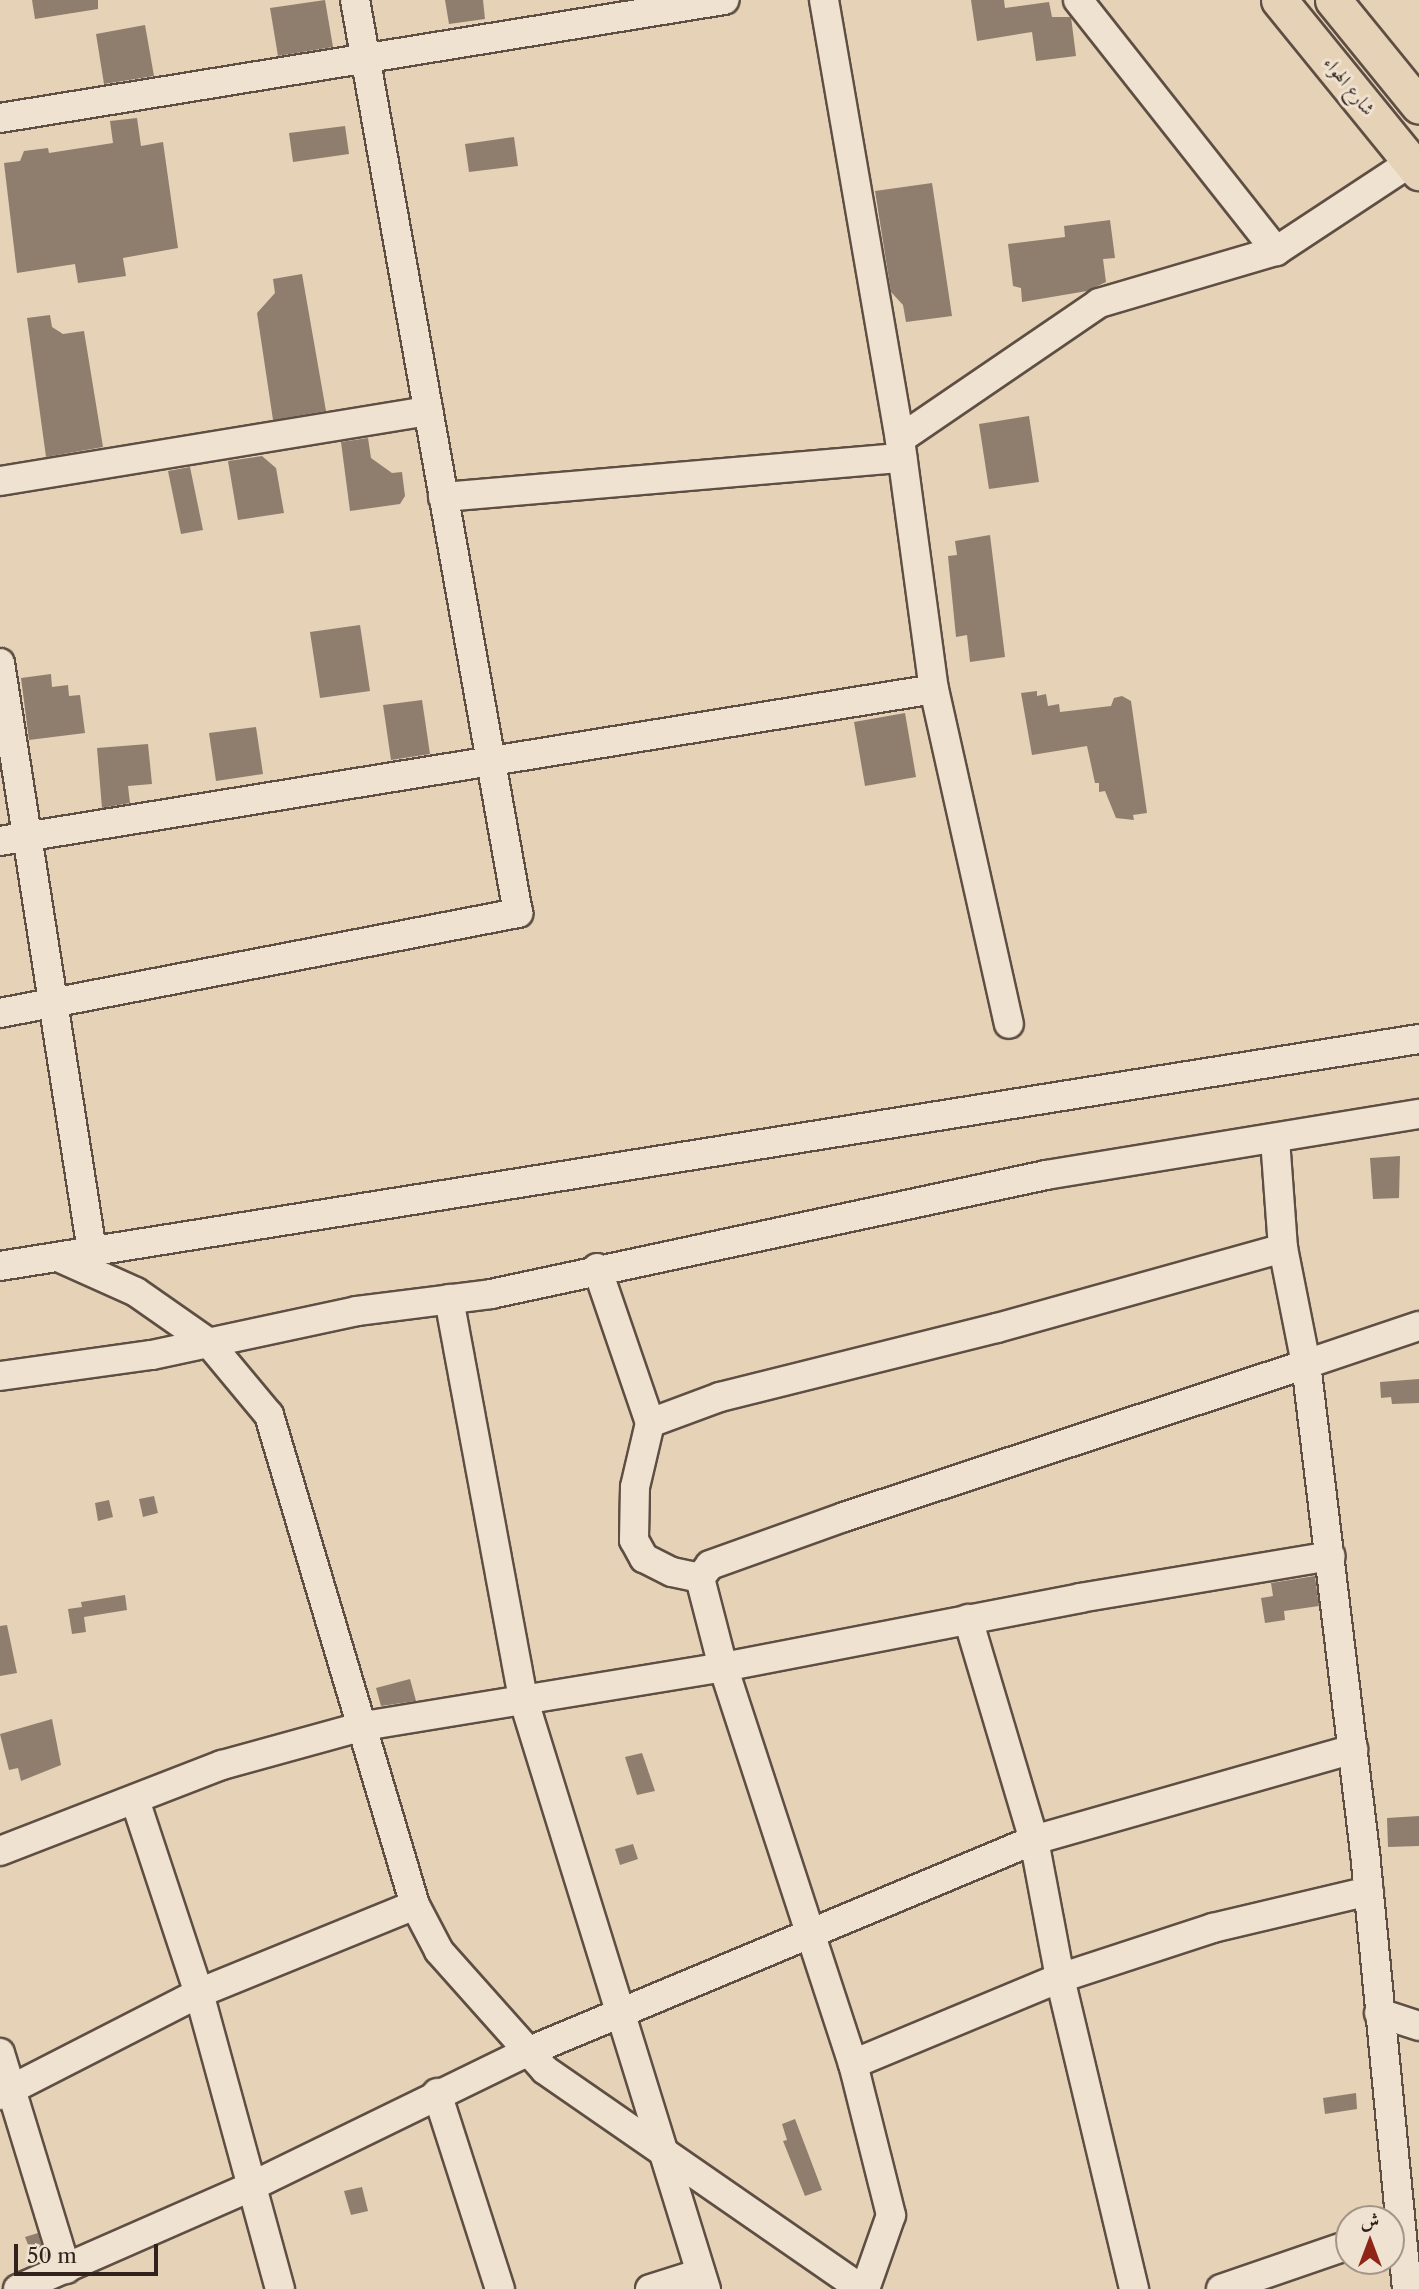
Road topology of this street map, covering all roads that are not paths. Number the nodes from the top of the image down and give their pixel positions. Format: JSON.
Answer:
{"nodes":[{"id":1,"x":355,"y":0,"type":"edge"},
{"id":2,"x":724,"y":0,"type":"edge"},
{"id":3,"x":824,"y":0,"type":"edge"},
{"id":4,"x":1078,"y":0,"type":"edge"},
{"id":5,"x":1279,"y":0,"type":"edge"},
{"id":6,"x":1333,"y":0,"type":"edge"},
{"id":7,"x":365,"y":58,"type":"junction"},
{"id":8,"x":1419,"y":106,"type":"edge"},
{"id":9,"x":0,"y":118,"type":"edge"},
{"id":10,"x":1415,"y":167,"type":"edge"},
{"id":11,"x":1276,"y":250,"type":"junction"},
{"id":12,"x":428,"y":411,"type":"junction"},
{"id":13,"x":901,"y":449,"type":"junction"},
{"id":14,"x":0,"y":481,"type":"edge"},
{"id":15,"x":443,"y":497,"type":"junction"},
{"id":16,"x":0,"y":663,"type":"edge"},
{"id":17,"x":934,"y":688,"type":"junction"},
{"id":18,"x":491,"y":761,"type":"junction"},
{"id":19,"x":13,"y":838,"type":"edge"},
{"id":20,"x":53,"y":1002,"type":"junction"},
{"id":21,"x":0,"y":1013,"type":"edge"},
{"id":22,"x":1009,"y":1024,"type":"dead end"},
{"id":23,"x":1419,"y":1039,"type":"edge"},
{"id":24,"x":1419,"y":1114,"type":"edge"},
{"id":25,"x":1275,"y":1138,"type":"junction"},
{"id":26,"x":1283,"y":1248,"type":"junction"},
{"id":27,"x":92,"y":1251,"type":"junction"},
{"id":28,"x":58,"y":1257,"type":"junction"},
{"id":29,"x":0,"y":1266,"type":"edge"},
{"id":30,"x":597,"y":1268,"type":"junction"},
{"id":31,"x":449,"y":1299,"type":"junction"},
{"id":32,"x":1419,"y":1326,"type":"edge"},
{"id":33,"x":209,"y":1343,"type":"junction"},
{"id":34,"x":1306,"y":1364,"type":"junction"},
{"id":35,"x":0,"y":1376,"type":"edge"},
{"id":36,"x":650,"y":1423,"type":"junction"},
{"id":37,"x":1331,"y":1556,"type":"junction"},
{"id":38,"x":701,"y":1578,"type":"junction"},
{"id":39,"x":968,"y":1619,"type":"junction"},
{"id":40,"x":723,"y":1667,"type":"junction"},
{"id":41,"x":523,"y":1698,"type":"junction"},
{"id":42,"x":364,"y":1726,"type":"junction"},
{"id":43,"x":1353,"y":1749,"type":"junction"},
{"id":44,"x":135,"y":1800,"type":"junction"},
{"id":45,"x":1034,"y":1840,"type":"junction"},
{"id":46,"x":0,"y":1851,"type":"edge"},
{"id":47,"x":1369,"y":1891,"type":"junction"},
{"id":48,"x":415,"y":1905,"type":"junction"},
{"id":49,"x":810,"y":1937,"type":"junction"},
{"id":50,"x":1060,"y":1978,"type":"junction"},
{"id":51,"x":199,"y":1993,"type":"junction"},
{"id":52,"x":619,"y":2012,"type":"junction"},
{"id":53,"x":1378,"y":2013,"type":"junction"},
{"id":54,"x":1419,"y":2026,"type":"edge"},
{"id":55,"x":527,"y":2052,"type":"junction"},
{"id":56,"x":0,"y":2053,"type":"edge"},
{"id":57,"x":853,"y":2064,"type":"junction"},
{"id":58,"x":7,"y":2092,"type":"edge"},
{"id":59,"x":437,"y":2093,"type":"junction"},
{"id":60,"x":663,"y":2153,"type":"junction"},
{"id":61,"x":250,"y":2187,"type":"junction"},
{"id":62,"x":1395,"y":2205,"type":"edge"},
{"id":63,"x":1335,"y":2250,"type":"edge"},
{"id":64,"x":66,"y":2269,"type":"junction"},
{"id":65,"x":704,"y":2281,"type":"edge"},
{"id":66,"x":18,"y":2289,"type":"edge"},
{"id":67,"x":280,"y":2289,"type":"edge"},
{"id":68,"x":500,"y":2289,"type":"edge"},
{"id":69,"x":650,"y":2289,"type":"edge"},
{"id":70,"x":863,"y":2289,"type":"edge"},
{"id":71,"x":1134,"y":2289,"type":"edge"},
{"id":72,"x":1221,"y":2289,"type":"edge"}],
"edges":[{"from":1,"to":7,"type":"street"},
{"from":2,"to":7,"type":"street"},
{"from":3,"to":13,"type":"street"},
{"from":4,"to":11,"type":"street"},
{"from":5,"to":10,"type":"main road","name":"شارع الهواء"},
{"from":6,"to":8,"type":"main road"},
{"from":7,"to":9,"type":"street"},
{"from":7,"to":12,"type":"street"},
{"from":10,"to":11,"type":"street"},
{"from":11,"to":13,"type":"street"},
{"from":12,"to":14,"type":"street"},
{"from":12,"to":15,"type":"street"},
{"from":13,"to":15,"type":"street"},
{"from":13,"to":17,"type":"street"},
{"from":15,"to":18,"type":"street"},
{"from":16,"to":19,"type":"street"},
{"from":17,"to":18,"type":"street"},
{"from":17,"to":22,"type":"street"},
{"from":18,"to":19,"type":"street"},
{"from":18,"to":20,"type":"street"},
{"from":19,"to":20,"type":"street"},
{"from":20,"to":21,"type":"street"},
{"from":20,"to":27,"type":"street"},
{"from":23,"to":27,"type":"street"},
{"from":24,"to":25,"type":"street"},
{"from":25,"to":26,"type":"street"},
{"from":25,"to":30,"type":"street"},
{"from":26,"to":34,"type":"street"},
{"from":26,"to":36,"type":"street"},
{"from":27,"to":28,"type":"street"},
{"from":28,"to":29,"type":"street"},
{"from":28,"to":33,"type":"street"},
{"from":30,"to":31,"type":"street"},
{"from":30,"to":36,"type":"street"},
{"from":31,"to":33,"type":"street"},
{"from":31,"to":41,"type":"street"},
{"from":32,"to":34,"type":"street"},
{"from":33,"to":35,"type":"street"},
{"from":33,"to":42,"type":"street"},
{"from":34,"to":37,"type":"street"},
{"from":34,"to":38,"type":"street"},
{"from":36,"to":38,"type":"street"},
{"from":37,"to":39,"type":"street"},
{"from":37,"to":43,"type":"street"},
{"from":38,"to":40,"type":"street"},
{"from":39,"to":40,"type":"street"},
{"from":39,"to":45,"type":"street"},
{"from":40,"to":41,"type":"street"},
{"from":40,"to":49,"type":"street"},
{"from":41,"to":42,"type":"street"},
{"from":41,"to":52,"type":"street"},
{"from":42,"to":44,"type":"street"},
{"from":42,"to":48,"type":"street"},
{"from":43,"to":45,"type":"street"},
{"from":43,"to":47,"type":"street"},
{"from":44,"to":46,"type":"street"},
{"from":44,"to":51,"type":"street"},
{"from":45,"to":49,"type":"street"},
{"from":45,"to":50,"type":"street"},
{"from":47,"to":50,"type":"street"},
{"from":47,"to":53,"type":"street"},
{"from":48,"to":51,"type":"street"},
{"from":48,"to":55,"type":"street"},
{"from":49,"to":52,"type":"street"},
{"from":49,"to":57,"type":"street"},
{"from":50,"to":57,"type":"street"},
{"from":50,"to":71,"type":"street"},
{"from":51,"to":58,"type":"street"},
{"from":51,"to":61,"type":"street"},
{"from":52,"to":55,"type":"street"},
{"from":52,"to":60,"type":"street"},
{"from":53,"to":54,"type":"street"},
{"from":53,"to":62,"type":"street"},
{"from":55,"to":59,"type":"street"},
{"from":55,"to":60,"type":"street"},
{"from":56,"to":58,"type":"street"},
{"from":57,"to":70,"type":"street"},
{"from":58,"to":64,"type":"street"},
{"from":59,"to":61,"type":"street"},
{"from":59,"to":68,"type":"street"},
{"from":60,"to":65,"type":"street"},
{"from":60,"to":70,"type":"street"},
{"from":61,"to":64,"type":"street"},
{"from":61,"to":67,"type":"street"},
{"from":63,"to":72,"type":"street"},
{"from":64,"to":66,"type":"street"},
{"from":65,"to":69,"type":"street"}]}
